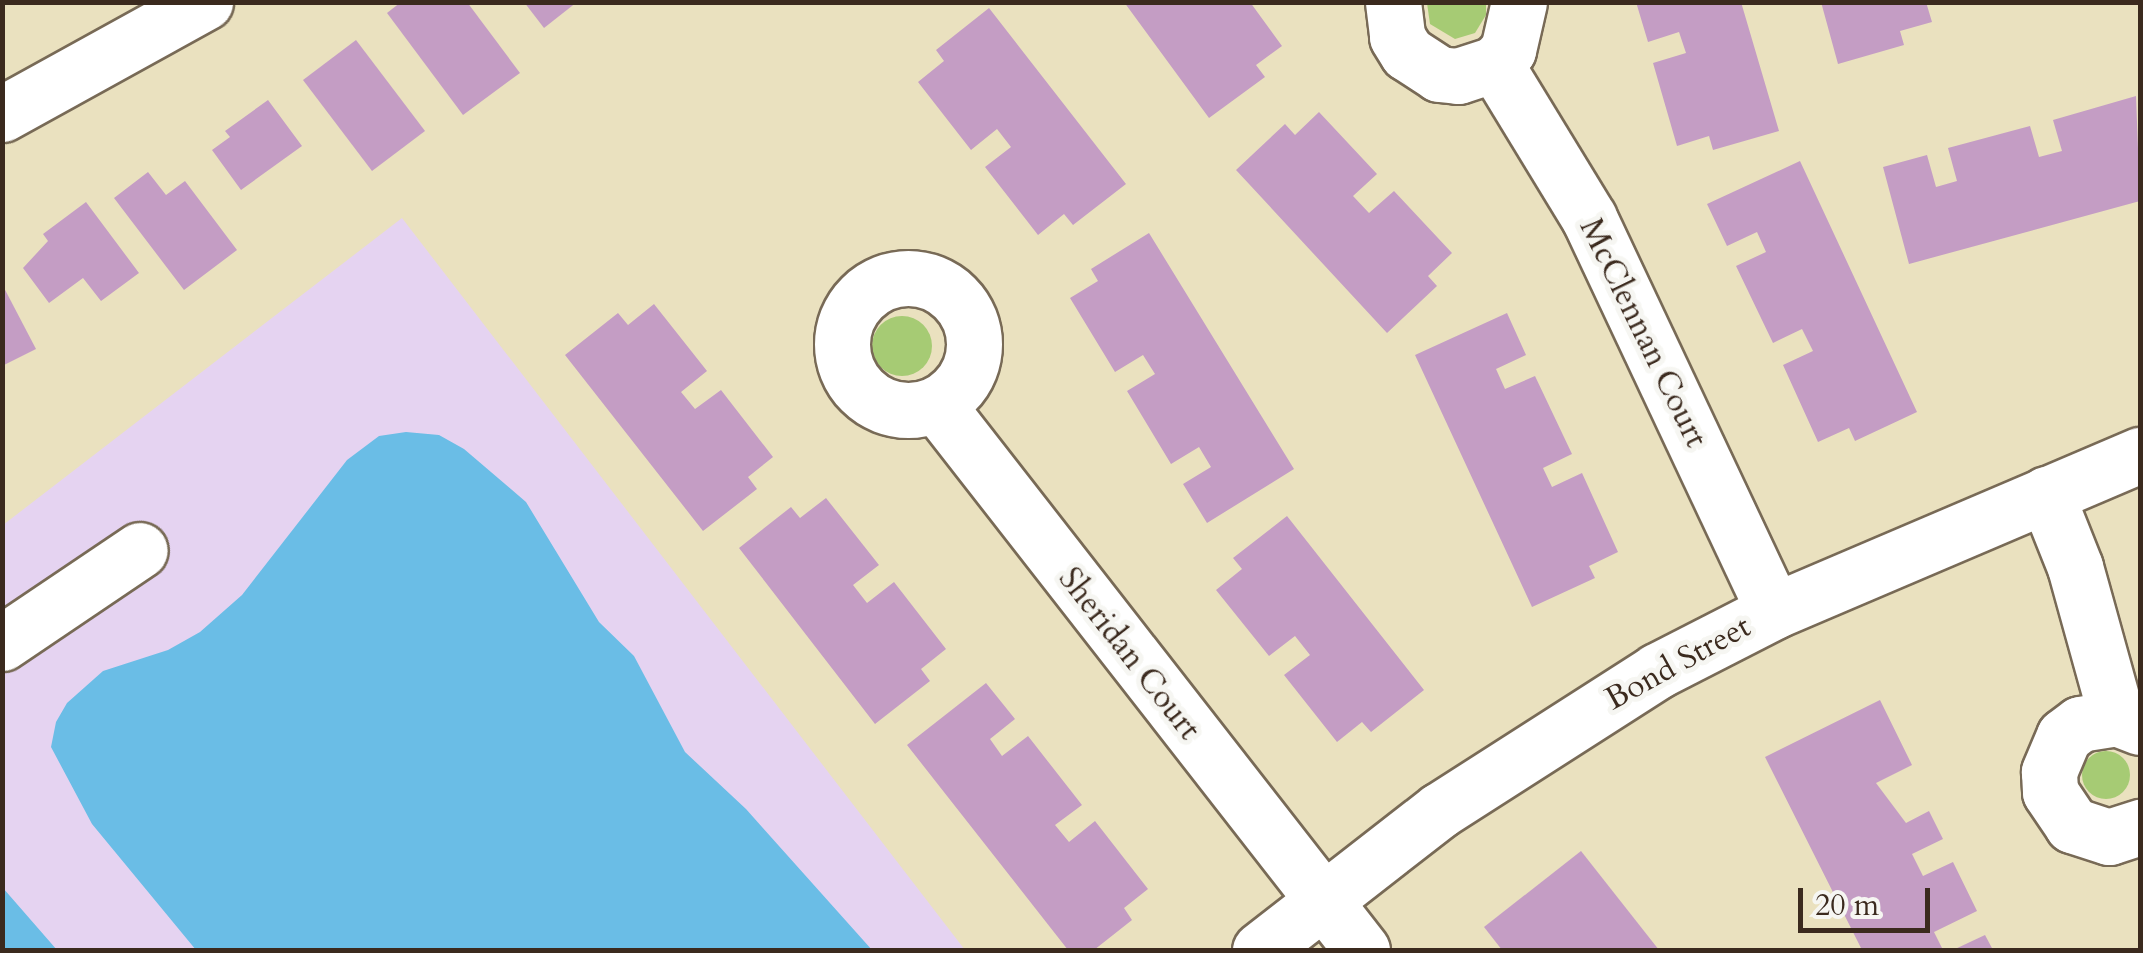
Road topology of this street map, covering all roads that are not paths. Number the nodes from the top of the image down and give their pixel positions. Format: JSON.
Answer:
{"nodes":[{"id":1,"x":205,"y":2,"type":"edge"},
{"id":2,"x":1393,"y":2,"type":"edge"},
{"id":3,"x":1519,"y":2,"type":"edge"},
{"id":4,"x":1495,"y":64,"type":"junction"},
{"id":5,"x":2,"y":114,"type":"edge"},
{"id":6,"x":937,"y":405,"type":"dead end"},
{"id":7,"x":2140,"y":455,"type":"edge"},
{"id":8,"x":2046,"y":494,"type":"junction"},
{"id":9,"x":140,"y":550,"type":"dead end"},
{"id":10,"x":1774,"y":611,"type":"junction"},
{"id":11,"x":2,"y":643,"type":"edge"},
{"id":12,"x":2129,"y":723,"type":"edge"},
{"id":13,"x":2140,"y":827,"type":"edge"},
{"id":14,"x":1323,"y":901,"type":"junction"},
{"id":15,"x":1260,"y":950,"type":"edge"},
{"id":16,"x":1362,"y":950,"type":"edge"}],
"edges":[{"from":1,"to":5,"type":"street"},
{"from":2,"to":4,"type":"street"},
{"from":3,"to":4,"type":"street"},
{"from":4,"to":10,"type":"street","name":"McClennan Court"},
{"from":6,"to":14,"type":"street","name":"Sheridan Court"},
{"from":7,"to":8,"type":"street","name":"Bond Street"},
{"from":8,"to":10,"type":"street","name":"Bond Street"},
{"from":8,"to":12,"type":"street"},
{"from":9,"to":11,"type":"street"},
{"from":10,"to":14,"type":"street","name":"Bond Street"},
{"from":12,"to":13,"type":"street"},
{"from":14,"to":15,"type":"street","name":"Bond Street"},
{"from":14,"to":16,"type":"street","name":"Sheridan Court"}]}
